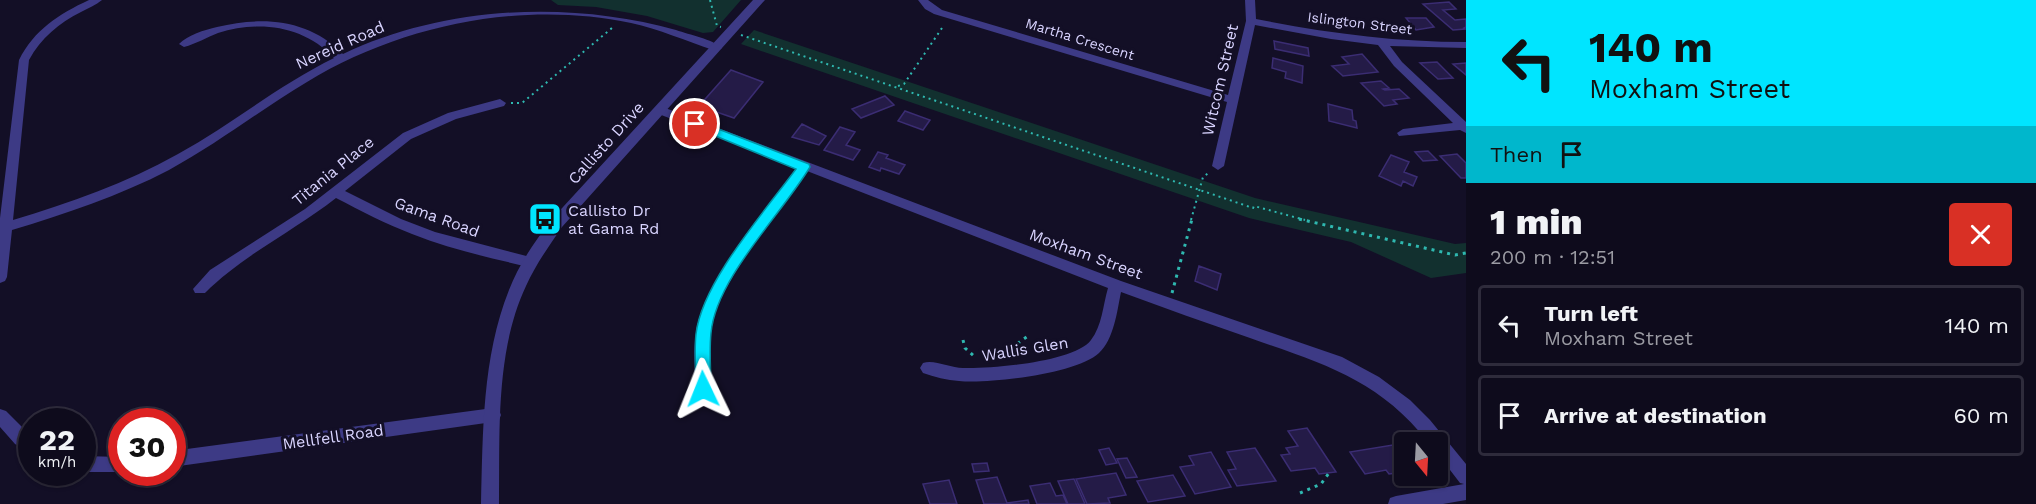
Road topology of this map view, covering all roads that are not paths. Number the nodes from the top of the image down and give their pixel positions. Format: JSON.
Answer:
{"nodes":[{"id":1,"x":97,"y":0,"type":"edge"},
{"id":2,"x":538,"y":0,"type":"edge"},
{"id":3,"x":759,"y":0,"type":"edge"},
{"id":4,"x":923,"y":0,"type":"edge"},
{"id":5,"x":1250,"y":0,"type":"edge"},
{"id":6,"x":538,"y":13,"type":"junction"},
{"id":7,"x":1251,"y":21,"type":"junction"},
{"id":8,"x":1382,"y":43,"type":"junction"},
{"id":9,"x":184,"y":44,"type":"dead end"},
{"id":10,"x":1466,"y":45,"type":"edge"},
{"id":11,"x":717,"y":48,"type":"junction"},
{"id":12,"x":341,"y":59,"type":"junction"},
{"id":13,"x":1232,"y":100,"type":"junction"},
{"id":14,"x":500,"y":103,"type":"road end"},
{"id":15,"x":660,"y":110,"type":"junction"},
{"id":16,"x":1464,"y":127,"type":"edge"},
{"id":17,"x":1403,"y":134,"type":"dead end"},
{"id":18,"x":1218,"y":166,"type":"road end"},
{"id":19,"x":804,"y":167,"type":"junction"},
{"id":20,"x":337,"y":193,"type":"junction"},
{"id":21,"x":6,"y":227,"type":"junction"},
{"id":22,"x":529,"y":262,"type":"junction"},
{"id":23,"x":0,"y":277,"type":"edge"},
{"id":24,"x":1116,"y":285,"type":"junction"},
{"id":25,"x":200,"y":289,"type":"dead end"},
{"id":26,"x":928,"y":368,"type":"dead end"},
{"id":27,"x":703,"y":389,"type":"dead end"},
{"id":28,"x":493,"y":415,"type":"junction"},
{"id":29,"x":0,"y":416,"type":"edge"},
{"id":30,"x":18,"y":437,"type":"edge"},
{"id":31,"x":186,"y":457,"type":"edge"},
{"id":32,"x":1466,"y":477,"type":"edge"},
{"id":33,"x":1466,"y":492,"type":"edge"},
{"id":34,"x":490,"y":504,"type":"edge"},
{"id":35,"x":1396,"y":504,"type":"edge"}],
"edges":[{"from":1,"to":21,"type":"street"},
{"from":2,"to":6,"type":"street"},
{"from":3,"to":11,"type":"street","name":"Callisto Drive"},
{"from":4,"to":13,"type":"street","name":"Martha Crescent"},
{"from":5,"to":7,"type":"street","name":"Witcom Street"},
{"from":6,"to":11,"type":"street","name":"Nereid Road"},
{"from":6,"to":12,"type":"street","name":"Nereid Road"},
{"from":7,"to":8,"type":"street","name":"Islington Street"},
{"from":7,"to":13,"type":"street","name":"Witcom Street"},
{"from":8,"to":10,"type":"street","name":"Islington Street"},
{"from":8,"to":16,"type":"street"},
{"from":9,"to":12,"type":"street"},
{"from":11,"to":15,"type":"street","name":"Callisto Drive"},
{"from":12,"to":21,"type":"street","name":"Nereid Road"},
{"from":13,"to":18,"type":"street","name":"Witcom Street"},
{"from":14,"to":20,"type":"street","name":"Titania Place"},
{"from":15,"to":19,"type":"street","name":"Moxham Street"},
{"from":15,"to":22,"type":"street","name":"Callisto Drive"},
{"from":16,"to":17,"type":"street"},
{"from":19,"to":24,"type":"street","name":"Moxham Street"},
{"from":19,"to":27,"type":"street"},
{"from":20,"to":22,"type":"street","name":"Gama Road"},
{"from":20,"to":25,"type":"street","name":"Titania Place"},
{"from":21,"to":23,"type":"street"},
{"from":22,"to":28,"type":"street","name":"Callisto Drive"},
{"from":24,"to":26,"type":"street","name":"Wallis Glen"},
{"from":24,"to":32,"type":"street","name":"Moxham Street"},
{"from":28,"to":31,"type":"street","name":"Mellfell Road"},
{"from":28,"to":34,"type":"street","name":"Callisto Drive"},
{"from":29,"to":30,"type":"street"},
{"from":33,"to":35,"type":"street"}]}
